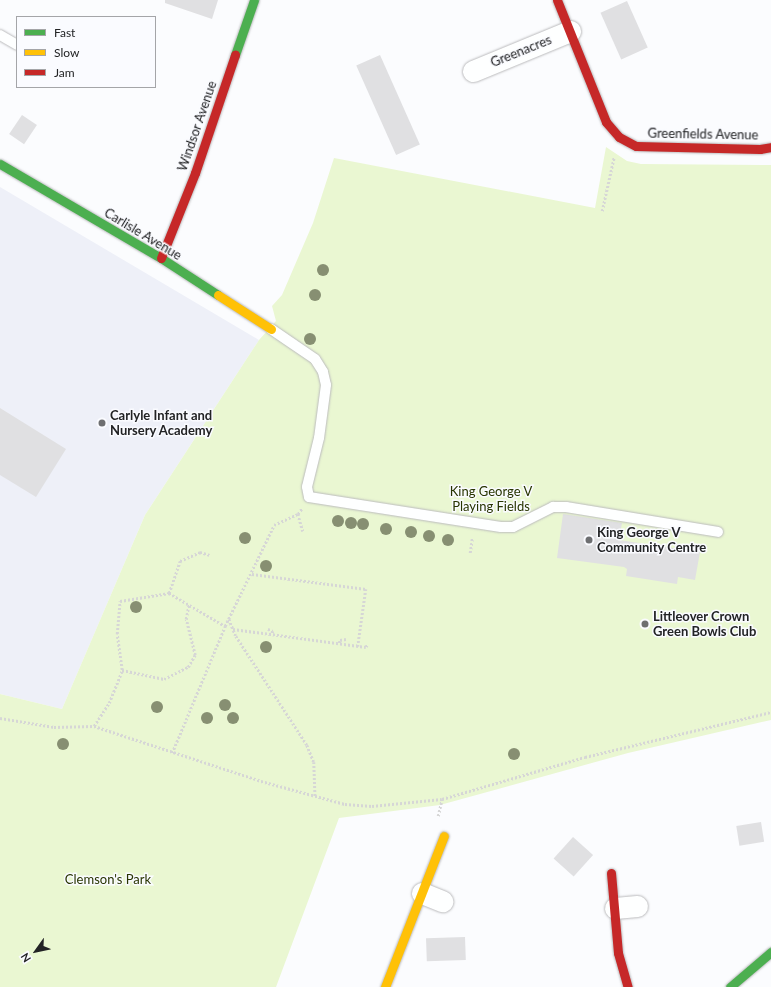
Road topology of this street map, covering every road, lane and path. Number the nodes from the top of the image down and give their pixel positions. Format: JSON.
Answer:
{"nodes":[{"id":1,"x":254,"y":0,"type":"edge"},
{"id":2,"x":557,"y":0,"type":"edge"},
{"id":3,"x":570,"y":31,"type":"junction"},
{"id":4,"x":0,"y":35,"type":"edge"},
{"id":5,"x":16,"y":43,"type":"edge"},
{"id":6,"x":472,"y":71,"type":"dead end"},
{"id":7,"x":619,"y":137,"type":"junction"},
{"id":8,"x":771,"y":147,"type":"edge"},
{"id":9,"x":0,"y":164,"type":"edge"},
{"id":10,"x":602,"y":211,"type":"dead end"},
{"id":11,"x":161,"y":258,"type":"junction"},
{"id":12,"x":271,"y":329,"type":"joint"},
{"id":13,"x":309,"y":497,"type":"junction"},
{"id":14,"x":298,"y":514,"type":"junction"},
{"id":15,"x":303,"y":531,"type":"dead end"},
{"id":16,"x":718,"y":532,"type":"dead end"},
{"id":17,"x":210,"y":555,"type":"dead end"},
{"id":18,"x":252,"y":574,"type":"junction"},
{"id":19,"x":168,"y":593,"type":"junction"},
{"id":20,"x":190,"y":604,"type":"junction"},
{"id":21,"x":229,"y":619,"type":"junction"},
{"id":22,"x":225,"y":626,"type":"junction"},
{"id":23,"x":233,"y":629,"type":"junction"},
{"id":24,"x":268,"y":629,"type":"dead end"},
{"id":25,"x":272,"y":634,"type":"junction"},
{"id":26,"x":346,"y":639,"type":"dead end"},
{"id":27,"x":340,"y":643,"type":"junction"},
{"id":28,"x":367,"y":644,"type":"dead end"},
{"id":29,"x":358,"y":646,"type":"junction"},
{"id":30,"x":122,"y":670,"type":"junction"},
{"id":31,"x":771,"y":712,"type":"edge"},
{"id":32,"x":0,"y":718,"type":"edge"},
{"id":33,"x":94,"y":726,"type":"junction"},
{"id":34,"x":172,"y":753,"type":"junction"},
{"id":35,"x":315,"y":796,"type":"junction"},
{"id":36,"x":444,"y":836,"type":"dead end"},
{"id":37,"x":611,"y":873,"type":"dead end"},
{"id":38,"x":422,"y":893,"type":"junction"},
{"id":39,"x":442,"y":901,"type":"dead end"},
{"id":40,"x":637,"y":906,"type":"dead end"},
{"id":41,"x":615,"y":908,"type":"junction"},
{"id":42,"x":771,"y":952,"type":"edge"},
{"id":43,"x":385,"y":987,"type":"edge"},
{"id":44,"x":628,"y":987,"type":"edge"},
{"id":45,"x":730,"y":987,"type":"edge"}],
"edges":[{"from":1,"to":11,"type":"street","name":"Windsor Avenue"},
{"from":2,"to":3,"type":"street","name":"Greenfields Avenue"},
{"from":3,"to":6,"type":"street","name":"Greenacres"},
{"from":3,"to":7,"type":"street","name":"Greenfields Avenue"},
{"from":4,"to":5,"type":"lane"},
{"from":7,"to":8,"type":"street","name":"Greenfields Avenue"},
{"from":7,"to":10,"type":"path"},
{"from":9,"to":11,"type":"street","name":"Carlisle Avenue"},
{"from":11,"to":12,"type":"street","name":"Carlisle Avenue"},
{"from":12,"to":13,"type":"lane"},
{"from":13,"to":14,"type":"path"},
{"from":13,"to":16,"type":"lane"},
{"from":14,"to":15,"type":"path"},
{"from":14,"to":18,"type":"path"},
{"from":17,"to":19,"type":"path"},
{"from":18,"to":21,"type":"path"},
{"from":18,"to":29,"type":"path"},
{"from":19,"to":20,"type":"path"},
{"from":19,"to":30,"type":"path"},
{"from":20,"to":22,"type":"path"},
{"from":20,"to":30,"type":"path"},
{"from":21,"to":22,"type":"path"},
{"from":21,"to":23,"type":"path"},
{"from":22,"to":34,"type":"path"},
{"from":23,"to":25,"type":"path"},
{"from":23,"to":35,"type":"path"},
{"from":24,"to":25,"type":"path"},
{"from":25,"to":27,"type":"path"},
{"from":26,"to":27,"type":"path"},
{"from":27,"to":29,"type":"path"},
{"from":28,"to":29,"type":"path"},
{"from":30,"to":33,"type":"path"},
{"from":31,"to":35,"type":"path"},
{"from":32,"to":33,"type":"path"},
{"from":33,"to":34,"type":"path"},
{"from":34,"to":35,"type":"path"},
{"from":36,"to":38,"type":"street"},
{"from":37,"to":41,"type":"street"},
{"from":38,"to":39,"type":"street"},
{"from":38,"to":43,"type":"street"},
{"from":40,"to":41,"type":"street"},
{"from":41,"to":44,"type":"street"},
{"from":42,"to":45,"type":"street"}]}
